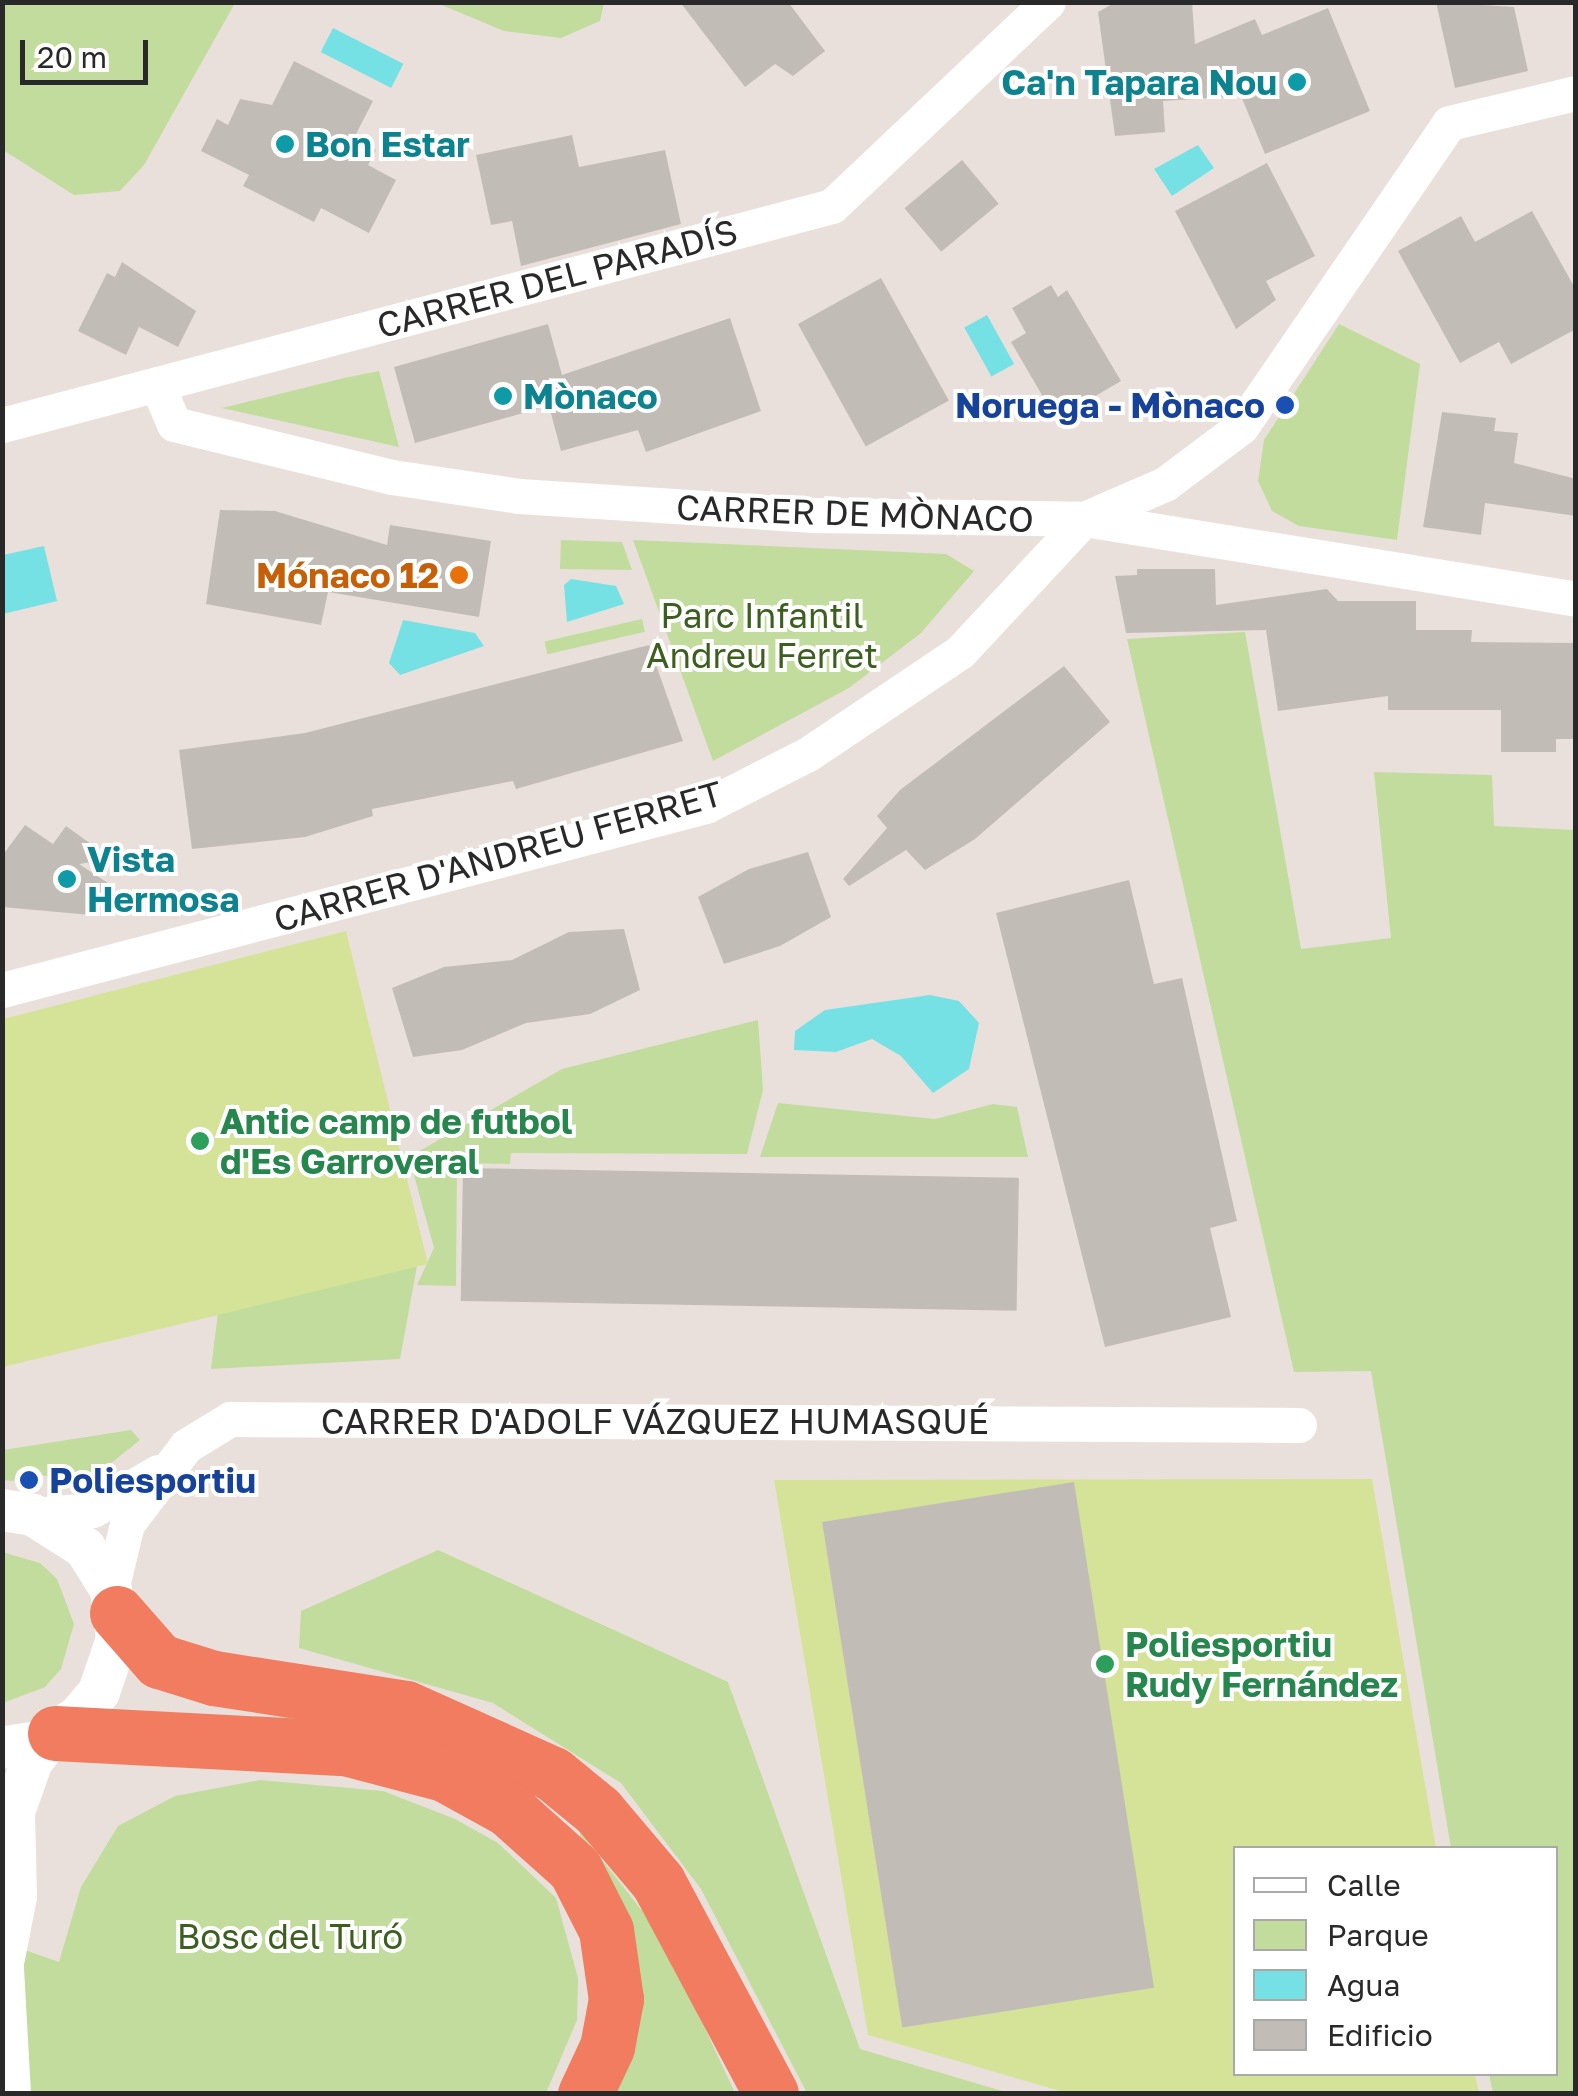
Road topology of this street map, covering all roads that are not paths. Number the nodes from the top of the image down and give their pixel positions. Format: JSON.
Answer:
{"nodes":[{"id":1,"x":1048,"y":2,"type":"edge"},
{"id":2,"x":1576,"y":93,"type":"edge"},
{"id":3,"x":160,"y":389,"type":"junction"},
{"id":4,"x":5,"y":418,"type":"edge"},
{"id":5,"x":1084,"y":520,"type":"junction"},
{"id":6,"x":1576,"y":599,"type":"edge"},
{"id":7,"x":2,"y":990,"type":"edge"},
{"id":8,"x":1299,"y":1424,"type":"dead end"},
{"id":9,"x":168,"y":1466,"type":"junction"},
{"id":10,"x":18,"y":1512,"type":"edge"},
{"id":11,"x":114,"y":1602,"type":"junction"},
{"id":12,"x":55,"y":1734,"type":"junction"},
{"id":13,"x":2,"y":1748,"type":"edge"},
{"id":14,"x":3,"y":1954,"type":"edge"},
{"id":15,"x":10,"y":2094,"type":"edge"},
{"id":16,"x":585,"y":2094,"type":"edge"},
{"id":17,"x":771,"y":2094,"type":"edge"}],
"edges":[{"from":1,"to":3,"type":"street","name":"CARRER DEL PARADÍS"},
{"from":2,"to":5,"type":"street"},
{"from":3,"to":4,"type":"street","name":"CARRER DEL PARADÍS"},
{"from":3,"to":5,"type":"street","name":"CARRER DE MÒNACO"},
{"from":5,"to":6,"type":"street","name":"CARRER DE MÒNACO"},
{"from":5,"to":7,"type":"street","name":"CARRER D'ANDREU FERRET"},
{"from":8,"to":9,"type":"street","name":"CARRER D'ADOLF VÁZQUEZ HUMASQUÉ"},
{"from":9,"to":10,"type":"street"},
{"from":9,"to":11,"type":"street","name":"CARRER D'ADOLF VÁZQUEZ HUMASQUÉ"},
{"from":10,"to":11,"type":"street"},
{"from":11,"to":12,"type":"street"},
{"from":11,"to":17,"type":"highway"},
{"from":12,"to":13,"type":"street"},
{"from":12,"to":14,"type":"street"},
{"from":12,"to":16,"type":"highway"},
{"from":14,"to":15,"type":"street"}]}
